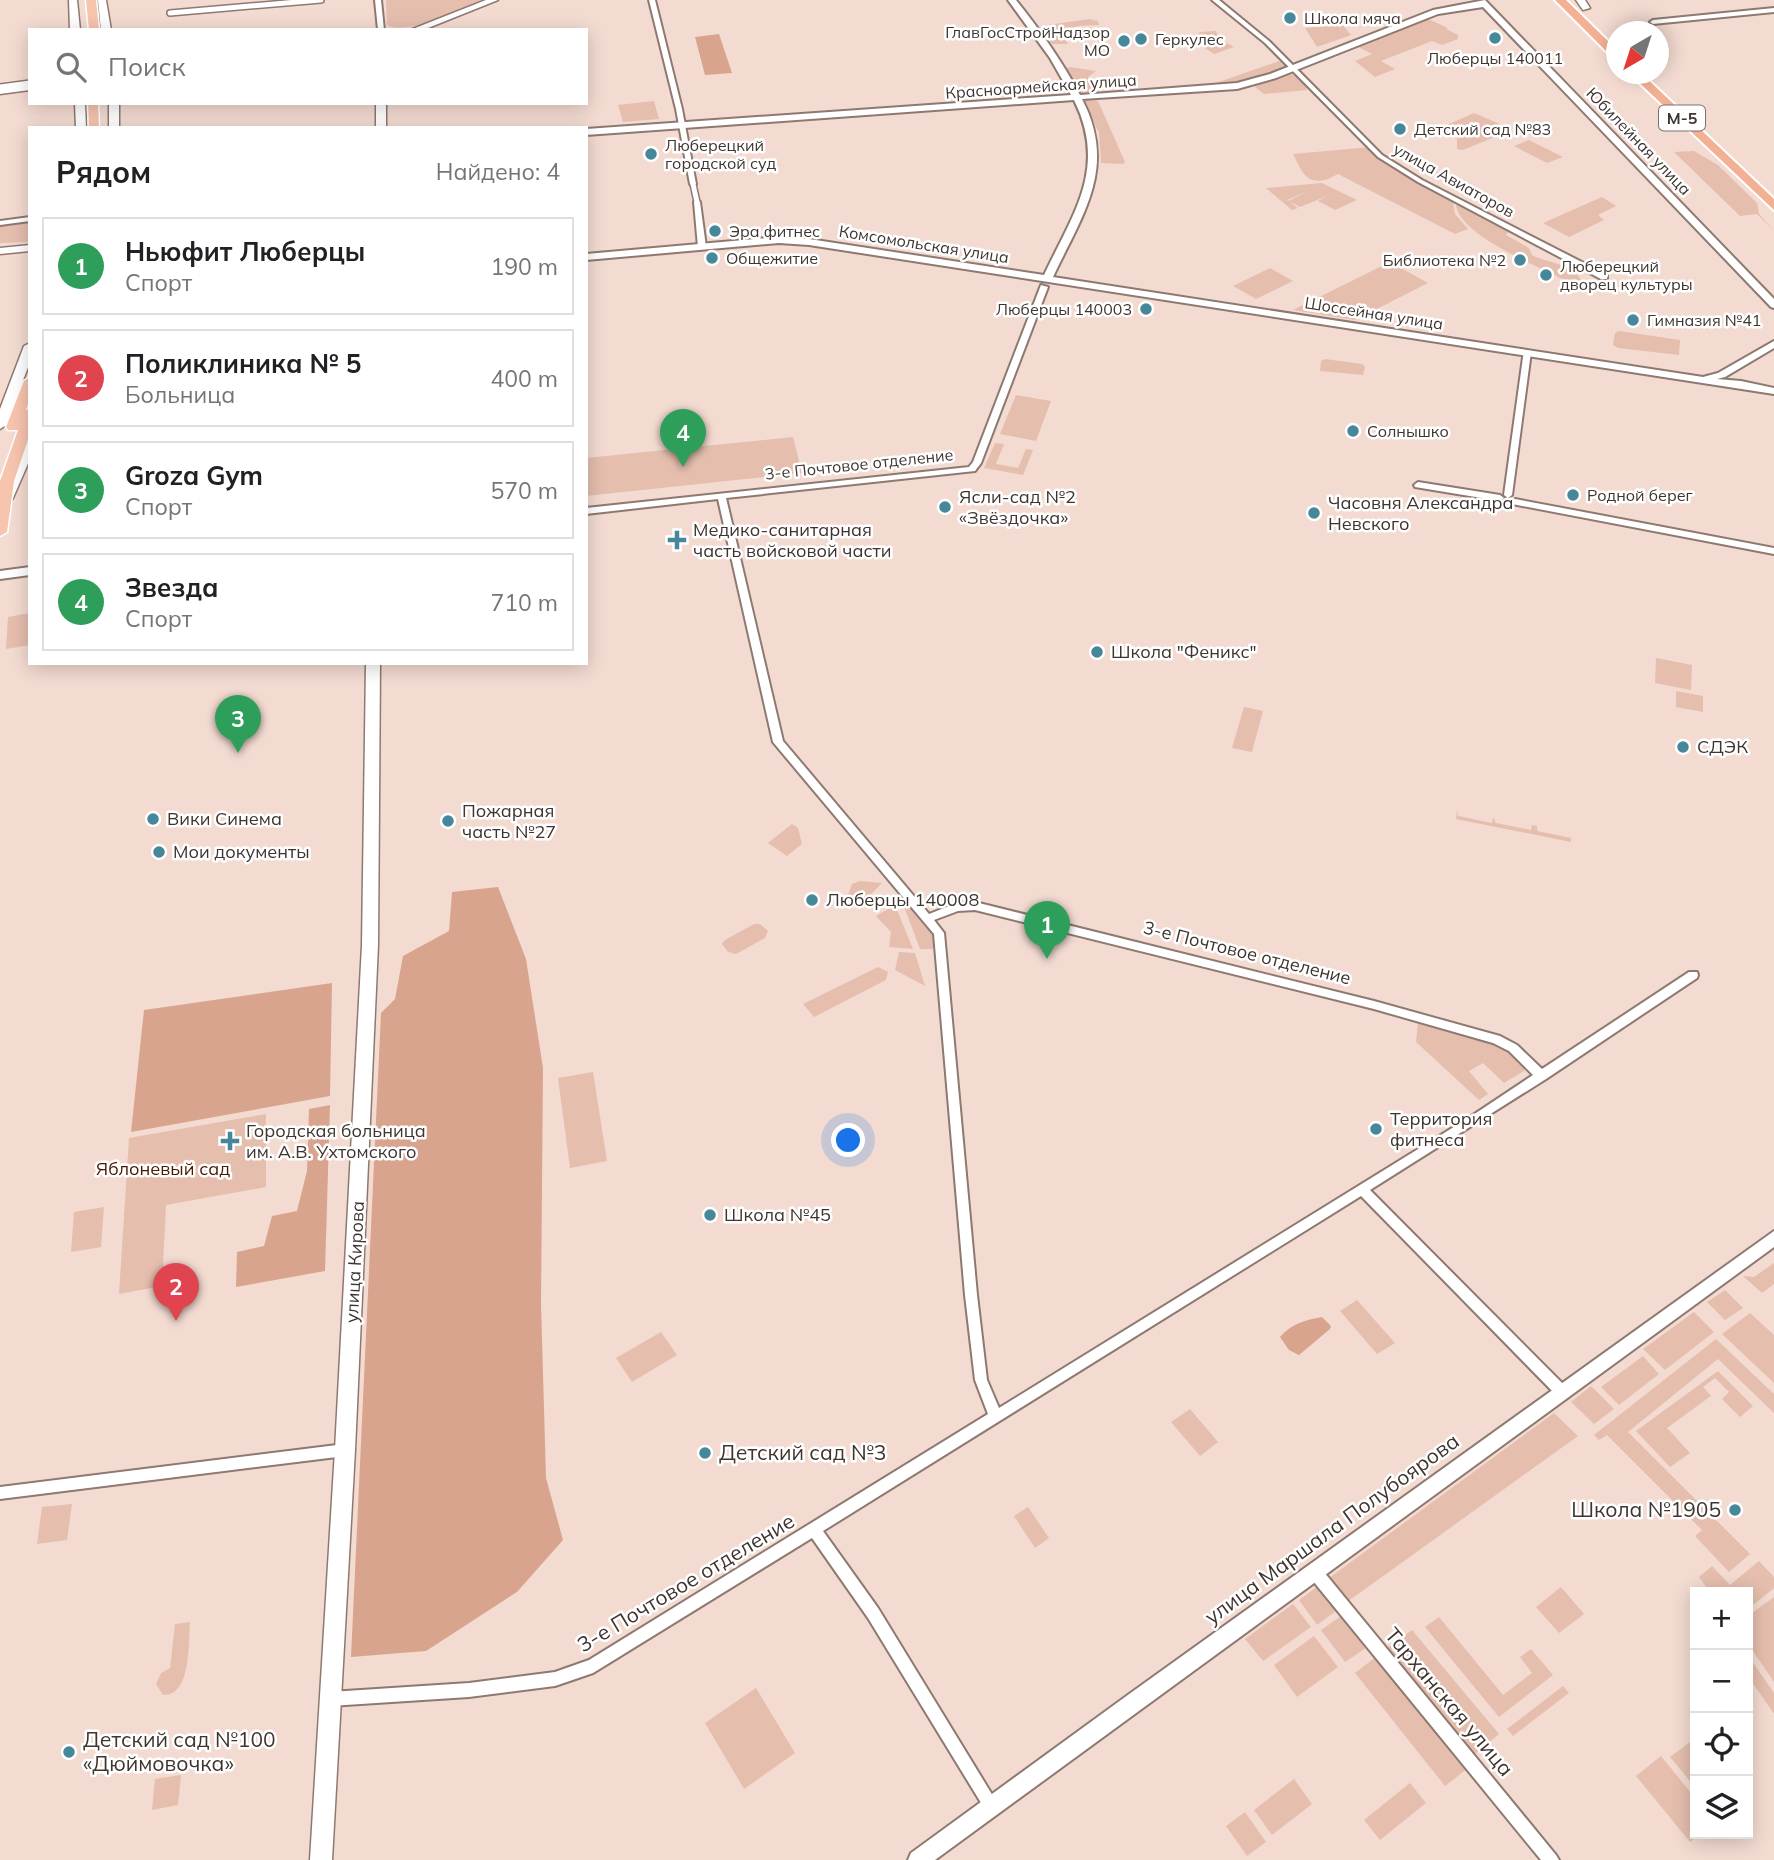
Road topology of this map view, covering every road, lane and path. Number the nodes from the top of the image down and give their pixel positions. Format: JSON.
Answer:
{"nodes":[{"id":1,"x":73,"y":0,"type":"edge"},
{"id":2,"x":82,"y":0,"type":"edge"},
{"id":3,"x":91,"y":0,"type":"edge"},
{"id":4,"x":102,"y":0,"type":"edge"},
{"id":5,"x":321,"y":0,"type":"edge"},
{"id":6,"x":378,"y":0,"type":"edge"},
{"id":7,"x":494,"y":0,"type":"edge"},
{"id":8,"x":652,"y":0,"type":"edge"},
{"id":9,"x":1012,"y":0,"type":"edge"},
{"id":10,"x":1214,"y":0,"type":"edge"},
{"id":11,"x":1560,"y":0,"type":"edge"},
{"id":12,"x":1483,"y":2,"type":"edge"},
{"id":13,"x":1581,"y":3,"type":"edge"},
{"id":14,"x":1774,"y":10,"type":"edge"},
{"id":15,"x":170,"y":13,"type":"dead end"},
{"id":16,"x":1596,"y":18,"type":"dead end"},
{"id":17,"x":1663,"y":21,"type":"edge"},
{"id":18,"x":381,"y":27,"type":"edge"},
{"id":19,"x":75,"y":28,"type":"edge"},
{"id":20,"x":86,"y":28,"type":"edge"},
{"id":21,"x":94,"y":28,"type":"edge"},
{"id":22,"x":106,"y":28,"type":"edge"},
{"id":23,"x":419,"y":28,"type":"edge"},
{"id":24,"x":1606,"y":45,"type":"edge"},
{"id":25,"x":1292,"y":68,"type":"junction"},
{"id":26,"x":1646,"y":84,"type":"edge"},
{"id":27,"x":1665,"y":84,"type":"edge"},
{"id":28,"x":28,"y":86,"type":"edge"},
{"id":29,"x":0,"y":91,"type":"edge"},
{"id":30,"x":1075,"y":98,"type":"junction"},
{"id":31,"x":80,"y":105,"type":"edge"},
{"id":32,"x":93,"y":105,"type":"edge"},
{"id":33,"x":102,"y":105,"type":"edge"},
{"id":34,"x":114,"y":105,"type":"edge"},
{"id":35,"x":381,"y":105,"type":"edge"},
{"id":36,"x":681,"y":125,"type":"junction"},
{"id":37,"x":81,"y":126,"type":"edge"},
{"id":38,"x":94,"y":126,"type":"edge"},
{"id":39,"x":103,"y":126,"type":"edge"},
{"id":40,"x":114,"y":126,"type":"edge"},
{"id":41,"x":381,"y":126,"type":"edge"},
{"id":42,"x":588,"y":132,"type":"edge"},
{"id":43,"x":693,"y":184,"type":"joint"},
{"id":44,"x":1774,"y":189,"type":"edge"},
{"id":45,"x":696,"y":202,"type":"joint"},
{"id":46,"x":1774,"y":206,"type":"edge"},
{"id":47,"x":28,"y":219,"type":"edge"},
{"id":48,"x":0,"y":223,"type":"edge"},
{"id":49,"x":28,"y":246,"type":"edge"},
{"id":50,"x":702,"y":247,"type":"junction"},
{"id":51,"x":2,"y":248,"type":"edge"},
{"id":52,"x":588,"y":257,"type":"edge"},
{"id":53,"x":1604,"y":277,"type":"dead end"},
{"id":54,"x":1045,"y":283,"type":"junction"},
{"id":55,"x":1774,"y":304,"type":"edge"},
{"id":56,"x":1774,"y":344,"type":"edge"},
{"id":57,"x":28,"y":351,"type":"edge"},
{"id":58,"x":1527,"y":352,"type":"junction"},
{"id":59,"x":1730,"y":370,"type":"junction"},
{"id":60,"x":1696,"y":379,"type":"junction"},
{"id":61,"x":28,"y":387,"type":"edge"},
{"id":62,"x":1748,"y":387,"type":"junction"},
{"id":63,"x":1774,"y":391,"type":"edge"},
{"id":64,"x":28,"y":419,"type":"edge"},
{"id":65,"x":0,"y":425,"type":"edge"},
{"id":66,"x":28,"y":449,"type":"edge"},
{"id":67,"x":0,"y":464,"type":"edge"},
{"id":68,"x":1418,"y":485,"type":"dead end"},
{"id":69,"x":721,"y":496,"type":"junction"},
{"id":70,"x":1508,"y":498,"type":"junction"},
{"id":71,"x":3,"y":507,"type":"junction"},
{"id":72,"x":588,"y":511,"type":"edge"},
{"id":73,"x":0,"y":532,"type":"edge"},
{"id":74,"x":1774,"y":551,"type":"edge"},
{"id":75,"x":28,"y":571,"type":"edge"},
{"id":76,"x":0,"y":575,"type":"edge"},
{"id":77,"x":373,"y":665,"type":"edge"},
{"id":78,"x":929,"y":918,"type":"junction"},
{"id":79,"x":1693,"y":975,"type":"dead end"},
{"id":80,"x":1542,"y":1076,"type":"junction"},
{"id":81,"x":1361,"y":1189,"type":"junction"},
{"id":82,"x":1774,"y":1238,"type":"edge"},
{"id":83,"x":1563,"y":1393,"type":"junction"},
{"id":84,"x":996,"y":1417,"type":"junction"},
{"id":85,"x":345,"y":1450,"type":"junction"},
{"id":86,"x":0,"y":1493,"type":"edge"},
{"id":87,"x":814,"y":1530,"type":"junction"},
{"id":88,"x":1314,"y":1571,"type":"junction"},
{"id":89,"x":330,"y":1699,"type":"junction"},
{"id":90,"x":991,"y":1806,"type":"junction"},
{"id":91,"x":321,"y":1860,"type":"edge"},
{"id":92,"x":918,"y":1860,"type":"edge"},
{"id":93,"x":1551,"y":1860,"type":"edge"}],
"edges":[{"from":1,"to":19,"type":"main road"},
{"from":2,"to":20,"type":"main road"},
{"from":3,"to":21,"type":"main road"},
{"from":4,"to":22,"type":"main road"},
{"from":5,"to":15,"type":"street"},
{"from":6,"to":18,"type":"street"},
{"from":7,"to":23,"type":"main road"},
{"from":8,"to":36,"type":"street"},
{"from":9,"to":30,"type":"street"},
{"from":10,"to":25,"type":"street","name":"улица Авиаторов"},
{"from":11,"to":24,"type":"highway"},
{"from":12,"to":25,"type":"street","name":"Красноармейская улица"},
{"from":12,"to":55,"type":"street","name":"Юбилейная улица"},
{"from":13,"to":16,"type":"highway"},
{"from":14,"to":17,"type":"street"},
{"from":25,"to":30,"type":"street","name":"Красноармейская улица"},
{"from":25,"to":53,"type":"street","name":"улица Авиаторов"},
{"from":26,"to":46,"type":"highway","number":"М-5"},
{"from":27,"to":44,"type":"highway","number":"М-5"},
{"from":28,"to":29,"type":"main road"},
{"from":30,"to":36,"type":"street","name":"Красноармейская улица"},
{"from":30,"to":54,"type":"street"},
{"from":31,"to":37,"type":"main road"},
{"from":32,"to":38,"type":"main road"},
{"from":33,"to":39,"type":"main road"},
{"from":34,"to":40,"type":"main road"},
{"from":35,"to":41,"type":"main road"},
{"from":36,"to":42,"type":"street","name":"Красноармейская улица"},
{"from":36,"to":43,"type":"street"},
{"from":43,"to":45,"type":"street"},
{"from":45,"to":50,"type":"street"},
{"from":47,"to":48,"type":"street"},
{"from":49,"to":51,"type":"main road"},
{"from":50,"to":52,"type":"street","name":"Комсомольская улица"},
{"from":50,"to":54,"type":"street","name":"Комсомольская улица"},
{"from":54,"to":58,"type":"street","name":"Шоссейная улица"},
{"from":54,"to":69,"type":"street","name":"3-е Почтовое отделение"},
{"from":56,"to":59,"type":"street","name":"Шоссейная улица"},
{"from":57,"to":65,"type":"main road"},
{"from":58,"to":60,"type":"street","name":"Шоссейная улица"},
{"from":58,"to":70,"type":"street"},
{"from":59,"to":60,"type":"street","name":"Шоссейная улица"},
{"from":59,"to":62,"type":"street"},
{"from":60,"to":62,"type":"street","name":"Шоссейная улица"},
{"from":61,"to":67,"type":"main road"},
{"from":62,"to":63,"type":"street","name":"Шоссейная улица"},
{"from":64,"to":71,"type":"main road"},
{"from":66,"to":71,"type":"main road"},
{"from":68,"to":70,"type":"street"},
{"from":69,"to":72,"type":"street","name":"3-е Почтовое отделение"},
{"from":69,"to":78,"type":"street"},
{"from":70,"to":74,"type":"street"},
{"from":71,"to":73,"type":"main road"},
{"from":75,"to":76,"type":"street"},
{"from":77,"to":85,"type":"main road","name":"улица Кирова"},
{"from":78,"to":80,"type":"street","name":"3-е Почтовое отделение"},
{"from":78,"to":84,"type":"street"},
{"from":79,"to":80,"type":"street","name":"3-е Почтовое отделение"},
{"from":80,"to":81,"type":"street","name":"3-е Почтовое отделение"},
{"from":81,"to":83,"type":"street"},
{"from":81,"to":84,"type":"street","name":"3-е Почтовое отделение"},
{"from":82,"to":83,"type":"street","name":"улица Маршала Полубоярова"},
{"from":83,"to":88,"type":"street","name":"улица Маршала Полубоярова"},
{"from":84,"to":87,"type":"street","name":"3-е Почтовое отделение"},
{"from":85,"to":86,"type":"street"},
{"from":85,"to":89,"type":"main road","name":"улица Кирова"},
{"from":87,"to":89,"type":"street","name":"3-е Почтовое отделение"},
{"from":87,"to":90,"type":"street","name":"3-е Почтовое отделение"},
{"from":88,"to":90,"type":"street","name":"улица Маршала Полубоярова"},
{"from":88,"to":93,"type":"street","name":"Тарханская улица"},
{"from":89,"to":91,"type":"main road","name":"улица Кирова"},
{"from":90,"to":92,"type":"street","name":"улица Маршала Полубоярова"}]}
